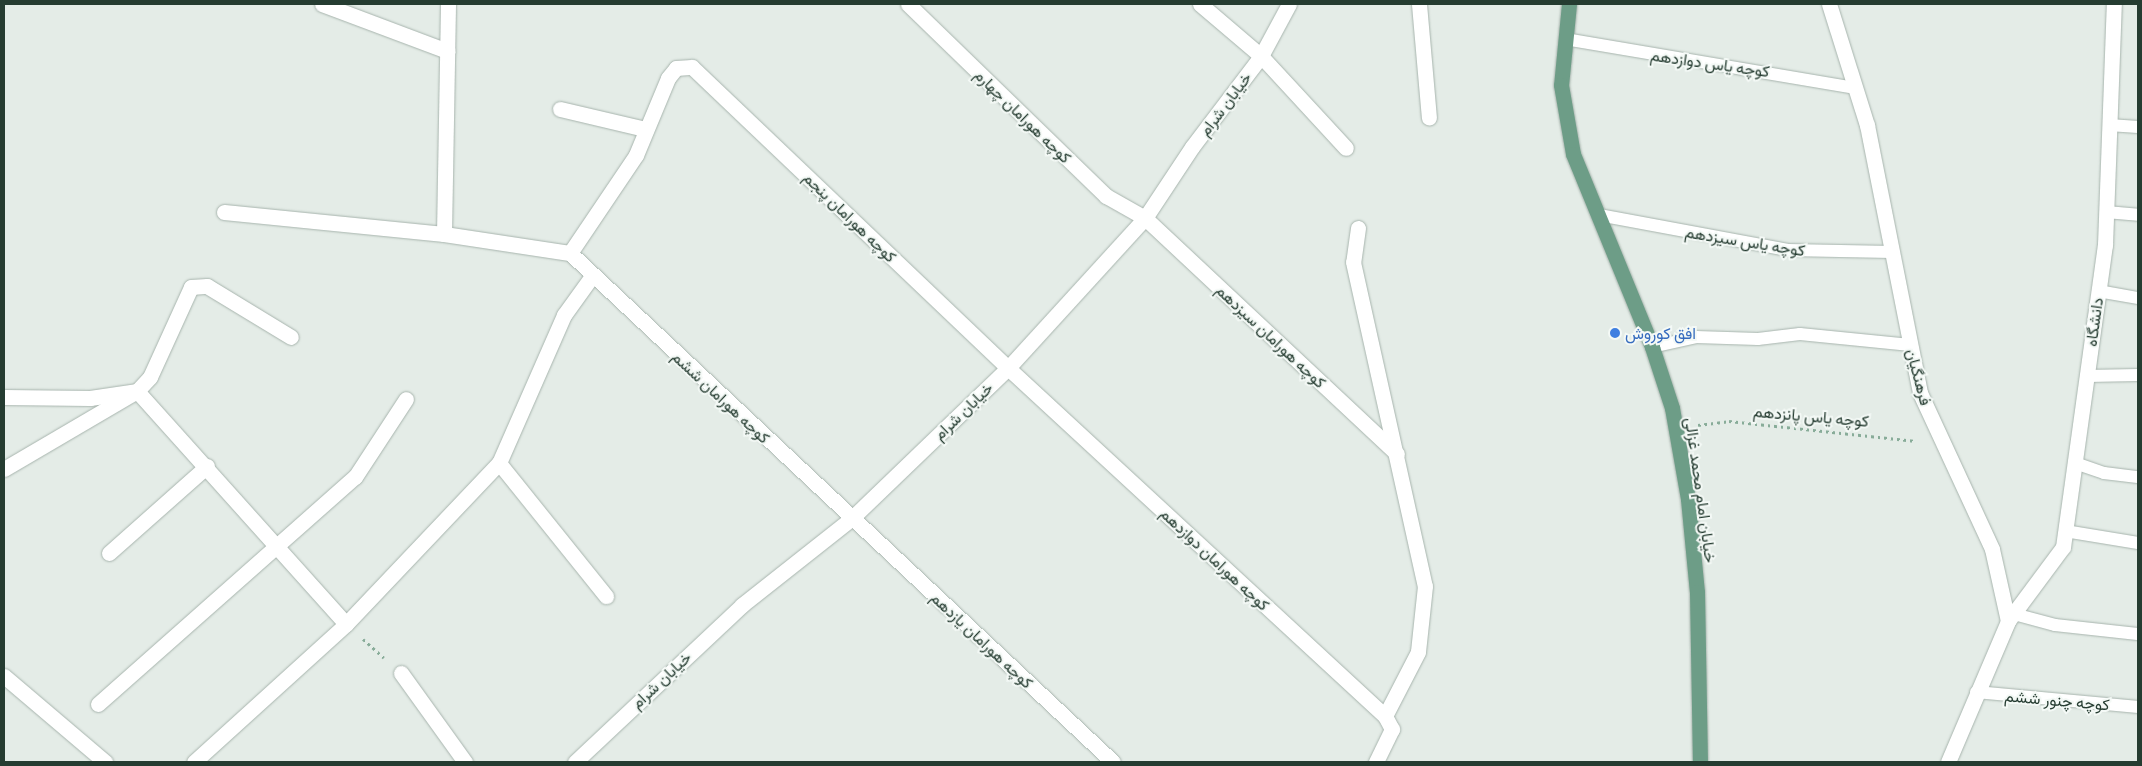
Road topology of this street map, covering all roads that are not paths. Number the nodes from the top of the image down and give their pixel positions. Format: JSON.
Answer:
{"nodes":[{"id":1,"x":322,"y":4,"type":"edge"},
{"id":2,"x":448,"y":4,"type":"edge"},
{"id":3,"x":908,"y":4,"type":"edge"},
{"id":4,"x":1200,"y":4,"type":"edge"},
{"id":5,"x":1289,"y":4,"type":"edge"},
{"id":6,"x":1419,"y":4,"type":"edge"},
{"id":7,"x":1569,"y":4,"type":"edge"},
{"id":8,"x":1829,"y":4,"type":"edge"},
{"id":9,"x":2114,"y":4,"type":"edge"},
{"id":10,"x":1565,"y":38,"type":"junction"},
{"id":11,"x":447,"y":50,"type":"junction"},
{"id":12,"x":1261,"y":56,"type":"junction"},
{"id":13,"x":1856,"y":88,"type":"junction"},
{"id":14,"x":560,"y":109,"type":"dead end"},
{"id":15,"x":1429,"y":118,"type":"dead end"},
{"id":16,"x":2109,"y":125,"type":"junction"},
{"id":17,"x":2138,"y":127,"type":"edge"},
{"id":18,"x":645,"y":130,"type":"junction"},
{"id":19,"x":1346,"y":148,"type":"dead end"},
{"id":20,"x":224,"y":212,"type":"dead end"},
{"id":21,"x":2106,"y":212,"type":"junction"},
{"id":22,"x":1599,"y":215,"type":"junction"},
{"id":23,"x":2138,"y":215,"type":"edge"},
{"id":24,"x":1145,"y":218,"type":"junction"},
{"id":25,"x":1358,"y":228,"type":"dead end"},
{"id":26,"x":444,"y":234,"type":"junction"},
{"id":27,"x":570,"y":252,"type":"junction"},
{"id":28,"x":1892,"y":252,"type":"junction"},
{"id":29,"x":592,"y":276,"type":"junction"},
{"id":30,"x":2098,"y":291,"type":"junction"},
{"id":31,"x":2138,"y":298,"type":"edge"},
{"id":32,"x":291,"y":337,"type":"dead end"},
{"id":33,"x":1910,"y":345,"type":"junction"},
{"id":34,"x":1652,"y":346,"type":"junction"},
{"id":35,"x":1008,"y":368,"type":"junction"},
{"id":36,"x":2138,"y":375,"type":"edge"},
{"id":37,"x":2086,"y":376,"type":"junction"},
{"id":38,"x":137,"y":391,"type":"junction"},
{"id":39,"x":4,"y":397,"type":"edge"},
{"id":40,"x":406,"y":399,"type":"dead end"},
{"id":41,"x":1397,"y":454,"type":"junction"},
{"id":42,"x":499,"y":463,"type":"junction"},
{"id":43,"x":2074,"y":463,"type":"junction"},
{"id":44,"x":207,"y":466,"type":"junction"},
{"id":45,"x":4,"y":469,"type":"edge"},
{"id":46,"x":2138,"y":477,"type":"edge"},
{"id":47,"x":851,"y":519,"type":"junction"},
{"id":48,"x":2065,"y":531,"type":"junction"},
{"id":49,"x":2138,"y":543,"type":"edge"},
{"id":50,"x":275,"y":547,"type":"junction"},
{"id":51,"x":109,"y":553,"type":"dead end"},
{"id":52,"x":606,"y":596,"type":"dead end"},
{"id":53,"x":2011,"y":617,"type":"junction"},
{"id":54,"x":346,"y":624,"type":"junction"},
{"id":55,"x":2138,"y":634,"type":"edge"},
{"id":56,"x":401,"y":673,"type":"road end"},
{"id":57,"x":4,"y":676,"type":"edge"},
{"id":58,"x":1976,"y":692,"type":"junction"},
{"id":59,"x":98,"y":704,"type":"dead end"},
{"id":60,"x":2138,"y":707,"type":"edge"},
{"id":61,"x":1385,"y":716,"type":"junction"},
{"id":62,"x":105,"y":762,"type":"edge"},
{"id":63,"x":194,"y":762,"type":"edge"},
{"id":64,"x":465,"y":762,"type":"edge"},
{"id":65,"x":574,"y":762,"type":"edge"},
{"id":66,"x":1113,"y":762,"type":"edge"},
{"id":67,"x":1376,"y":762,"type":"edge"},
{"id":68,"x":1700,"y":762,"type":"edge"},
{"id":69,"x":1948,"y":762,"type":"edge"}],
"edges":[{"from":1,"to":11,"type":"street"},
{"from":2,"to":11,"type":"street"},
{"from":3,"to":24,"type":"street","name":"کوچه هورامان چهارم"},
{"from":4,"to":12,"type":"street"},
{"from":5,"to":12,"type":"street","name":"خیابان شرام"},
{"from":6,"to":15,"type":"street"},
{"from":7,"to":10,"type":"main road","name":"خیابان امام محمد غزالی"},
{"from":8,"to":13,"type":"street","name":"فرهنگیان"},
{"from":9,"to":16,"type":"street","name":"دانشگاه"},
{"from":10,"to":13,"type":"lane","name":"کوچه یاس دوازدهم"},
{"from":10,"to":22,"type":"main road","name":"خیابان امام محمد غزالی"},
{"from":11,"to":26,"type":"street"},
{"from":12,"to":19,"type":"street"},
{"from":12,"to":24,"type":"street","name":"خیابان شرام"},
{"from":13,"to":28,"type":"street","name":"فرهنگیان"},
{"from":14,"to":18,"type":"street"},
{"from":16,"to":17,"type":"lane"},
{"from":16,"to":21,"type":"street","name":"دانشگاه"},
{"from":18,"to":27,"type":"street"},
{"from":18,"to":35,"type":"street","name":"کوچه هورامان پنجم"},
{"from":20,"to":26,"type":"street"},
{"from":21,"to":23,"type":"lane"},
{"from":21,"to":30,"type":"street","name":"دانشگاه"},
{"from":22,"to":28,"type":"lane","name":"کوچه یاس سیزدهم"},
{"from":22,"to":34,"type":"main road","name":"خیابان امام محمد غزالی"},
{"from":24,"to":35,"type":"street","name":"خیابان شرام"},
{"from":24,"to":41,"type":"street","name":"کوچه هورامان سيزدهم"},
{"from":25,"to":41,"type":"street"},
{"from":26,"to":27,"type":"street"},
{"from":27,"to":29,"type":"street","name":"کوچه هورامان ششم"},
{"from":28,"to":33,"type":"street","name":"فرهنگیان"},
{"from":29,"to":42,"type":"street"},
{"from":29,"to":47,"type":"street","name":"کوچه هورامان ششم"},
{"from":30,"to":31,"type":"lane"},
{"from":30,"to":37,"type":"street","name":"دانشگاه"},
{"from":32,"to":38,"type":"street"},
{"from":33,"to":34,"type":"lane"},
{"from":33,"to":53,"type":"street","name":"فرهنگیان"},
{"from":34,"to":68,"type":"main road","name":"خیابان امام محمد غزالی"},
{"from":35,"to":47,"type":"street","name":"خیابان شرام"},
{"from":35,"to":61,"type":"street","name":"کوچه هورامان دوازدهم"},
{"from":36,"to":37,"type":"lane"},
{"from":37,"to":43,"type":"street","name":"دانشگاه"},
{"from":38,"to":39,"type":"street"},
{"from":38,"to":44,"type":"street"},
{"from":38,"to":45,"type":"street"},
{"from":40,"to":50,"type":"street"},
{"from":41,"to":61,"type":"street"},
{"from":42,"to":52,"type":"street"},
{"from":42,"to":54,"type":"street"},
{"from":43,"to":46,"type":"lane"},
{"from":43,"to":48,"type":"street","name":"دانشگاه"},
{"from":44,"to":50,"type":"street"},
{"from":44,"to":51,"type":"street"},
{"from":47,"to":65,"type":"street","name":"خیابان شرام"},
{"from":47,"to":66,"type":"street","name":"کوچه هورامان يازدهم"},
{"from":48,"to":49,"type":"lane"},
{"from":48,"to":53,"type":"street","name":"دانشگاه"},
{"from":50,"to":54,"type":"street"},
{"from":50,"to":59,"type":"street"},
{"from":53,"to":55,"type":"lane"},
{"from":53,"to":58,"type":"street"},
{"from":54,"to":63,"type":"street"},
{"from":56,"to":64,"type":"street"},
{"from":57,"to":62,"type":"street"},
{"from":58,"to":60,"type":"lane","name":"کوچه چنور ششم"},
{"from":58,"to":69,"type":"street"},
{"from":61,"to":67,"type":"street"}]}
